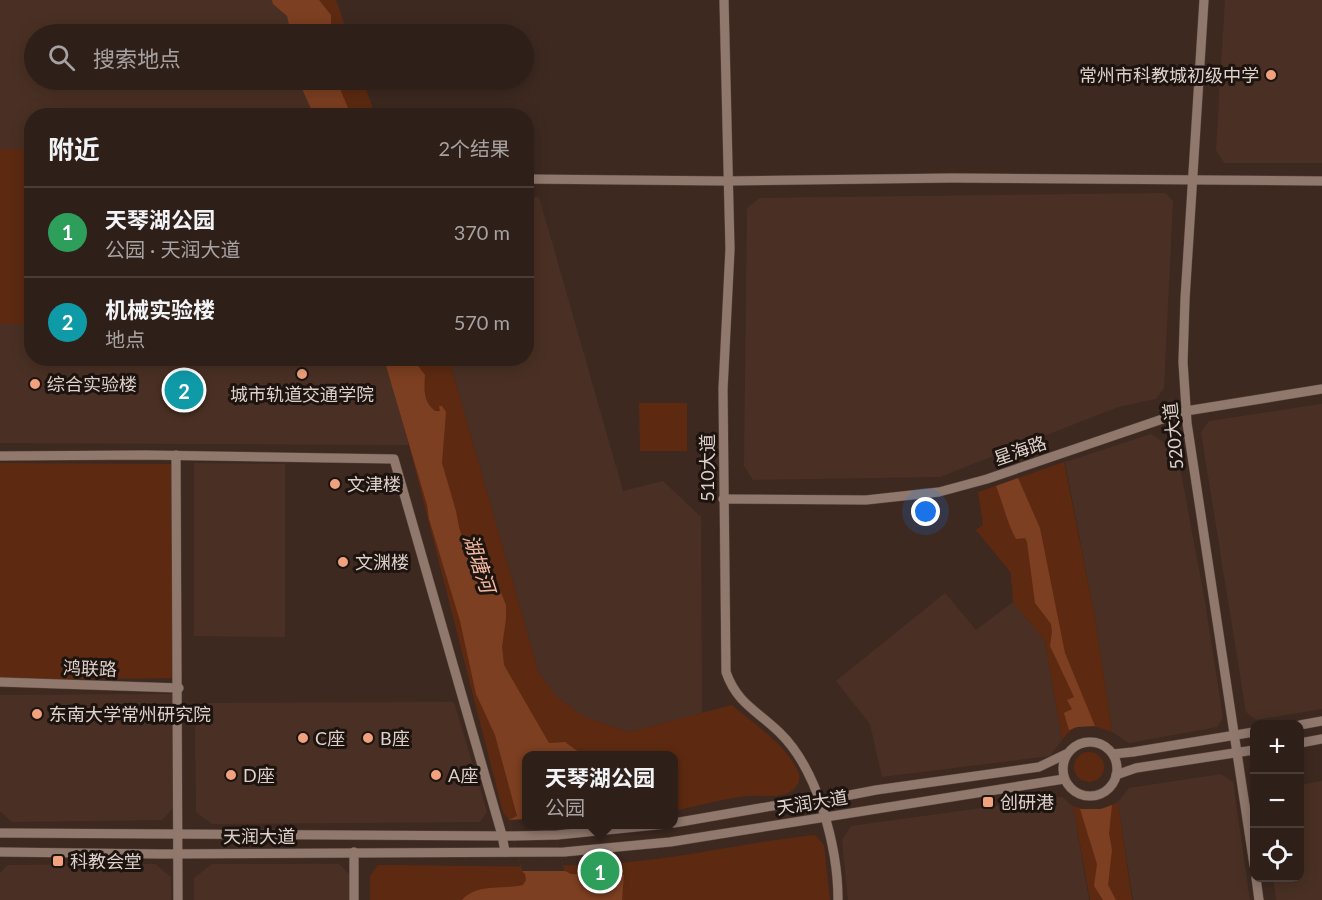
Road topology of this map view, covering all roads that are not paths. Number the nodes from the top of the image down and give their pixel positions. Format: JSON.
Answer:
{"nodes":[{"id":1,"x":723,"y":0,"type":"edge"},
{"id":2,"x":1204,"y":0,"type":"edge"},
{"id":3,"x":534,"y":179,"type":"edge"},
{"id":4,"x":727,"y":181,"type":"junction"},
{"id":5,"x":1193,"y":181,"type":"junction"},
{"id":6,"x":1322,"y":181,"type":"edge"},
{"id":7,"x":1322,"y":389,"type":"edge"},
{"id":8,"x":1186,"y":411,"type":"junction"},
{"id":9,"x":176,"y":455,"type":"junction"},
{"id":10,"x":0,"y":456,"type":"edge"},
{"id":11,"x":723,"y":499,"type":"junction"},
{"id":12,"x":0,"y":682,"type":"edge"},
{"id":13,"x":179,"y":688,"type":"junction"},
{"id":14,"x":1322,"y":721,"type":"edge"},
{"id":15,"x":1304,"y":724,"type":"edge"},
{"id":16,"x":1250,"y":733,"type":"edge"},
{"id":17,"x":1235,"y":736,"type":"junction"},
{"id":18,"x":1322,"y":739,"type":"edge"},
{"id":19,"x":1304,"y":741,"type":"edge"},
{"id":20,"x":1250,"y":750,"type":"edge"},
{"id":21,"x":1238,"y":752,"type":"junction"},
{"id":22,"x":1066,"y":754,"type":"junction"},
{"id":23,"x":1113,"y":754,"type":"junction"},
{"id":24,"x":1116,"y":775,"type":"junction"},
{"id":25,"x":1064,"y":779,"type":"junction"},
{"id":26,"x":819,"y":801,"type":"junction"},
{"id":27,"x":825,"y":817,"type":"junction"},
{"id":28,"x":678,"y":822,"type":"edge"},
{"id":29,"x":622,"y":829,"type":"edge"},
{"id":30,"x":0,"y":833,"type":"edge"},
{"id":31,"x":179,"y":834,"type":"junction"},
{"id":32,"x":502,"y":835,"type":"junction"},
{"id":33,"x":1250,"y":838,"type":"edge"},
{"id":34,"x":0,"y":852,"type":"edge"},
{"id":35,"x":354,"y":852,"type":"junction"},
{"id":36,"x":505,"y":852,"type":"junction"},
{"id":37,"x":179,"y":853,"type":"junction"},
{"id":38,"x":1257,"y":882,"type":"edge"},
{"id":39,"x":178,"y":900,"type":"edge"},
{"id":40,"x":354,"y":900,"type":"edge"},
{"id":41,"x":838,"y":900,"type":"edge"},
{"id":42,"x":1259,"y":900,"type":"edge"}],
"edges":[{"from":1,"to":4,"type":"street","name":"510大道"},
{"from":2,"to":5,"type":"street","name":"520大道"},
{"from":3,"to":4,"type":"street"},
{"from":4,"to":5,"type":"street"},
{"from":4,"to":11,"type":"street","name":"510大道"},
{"from":5,"to":6,"type":"street"},
{"from":5,"to":8,"type":"street","name":"520大道"},
{"from":7,"to":8,"type":"street","name":"星海路"},
{"from":8,"to":11,"type":"street","name":"星海路"},
{"from":8,"to":17,"type":"street","name":"520大道"},
{"from":9,"to":10,"type":"street"},
{"from":9,"to":13,"type":"street"},
{"from":9,"to":32,"type":"street"},
{"from":11,"to":26,"type":"street","name":"510大道"},
{"from":12,"to":13,"type":"street","name":"鸿联路"},
{"from":13,"to":31,"type":"street"},
{"from":14,"to":15,"type":"street"},
{"from":16,"to":17,"type":"street"},
{"from":17,"to":21,"type":"street","name":"520大道"},
{"from":17,"to":23,"type":"street"},
{"from":18,"to":19,"type":"street"},
{"from":20,"to":21,"type":"street"},
{"from":21,"to":24,"type":"street"},
{"from":21,"to":33,"type":"street","name":"520大道"},
{"from":22,"to":23,"type":"street","name":"天润大道"},
{"from":22,"to":25,"type":"street"},
{"from":22,"to":26,"type":"street","name":"天润大道"},
{"from":23,"to":24,"type":"street"},
{"from":24,"to":25,"type":"street"},
{"from":25,"to":27,"type":"street","name":"天润大道"},
{"from":26,"to":27,"type":"street","name":"510大道"},
{"from":26,"to":28,"type":"street","name":"天润大道"},
{"from":27,"to":36,"type":"street","name":"天润大道"},
{"from":27,"to":41,"type":"street","name":"510大道"},
{"from":29,"to":32,"type":"street","name":"天润大道"},
{"from":30,"to":31,"type":"street","name":"天润大道"},
{"from":31,"to":32,"type":"street","name":"天润大道"},
{"from":31,"to":37,"type":"street"},
{"from":32,"to":36,"type":"street"},
{"from":34,"to":37,"type":"street","name":"天润大道"},
{"from":35,"to":36,"type":"street","name":"天润大道"},
{"from":35,"to":37,"type":"street","name":"天润大道"},
{"from":35,"to":40,"type":"street"},
{"from":37,"to":39,"type":"street"},
{"from":38,"to":42,"type":"street"}]}
